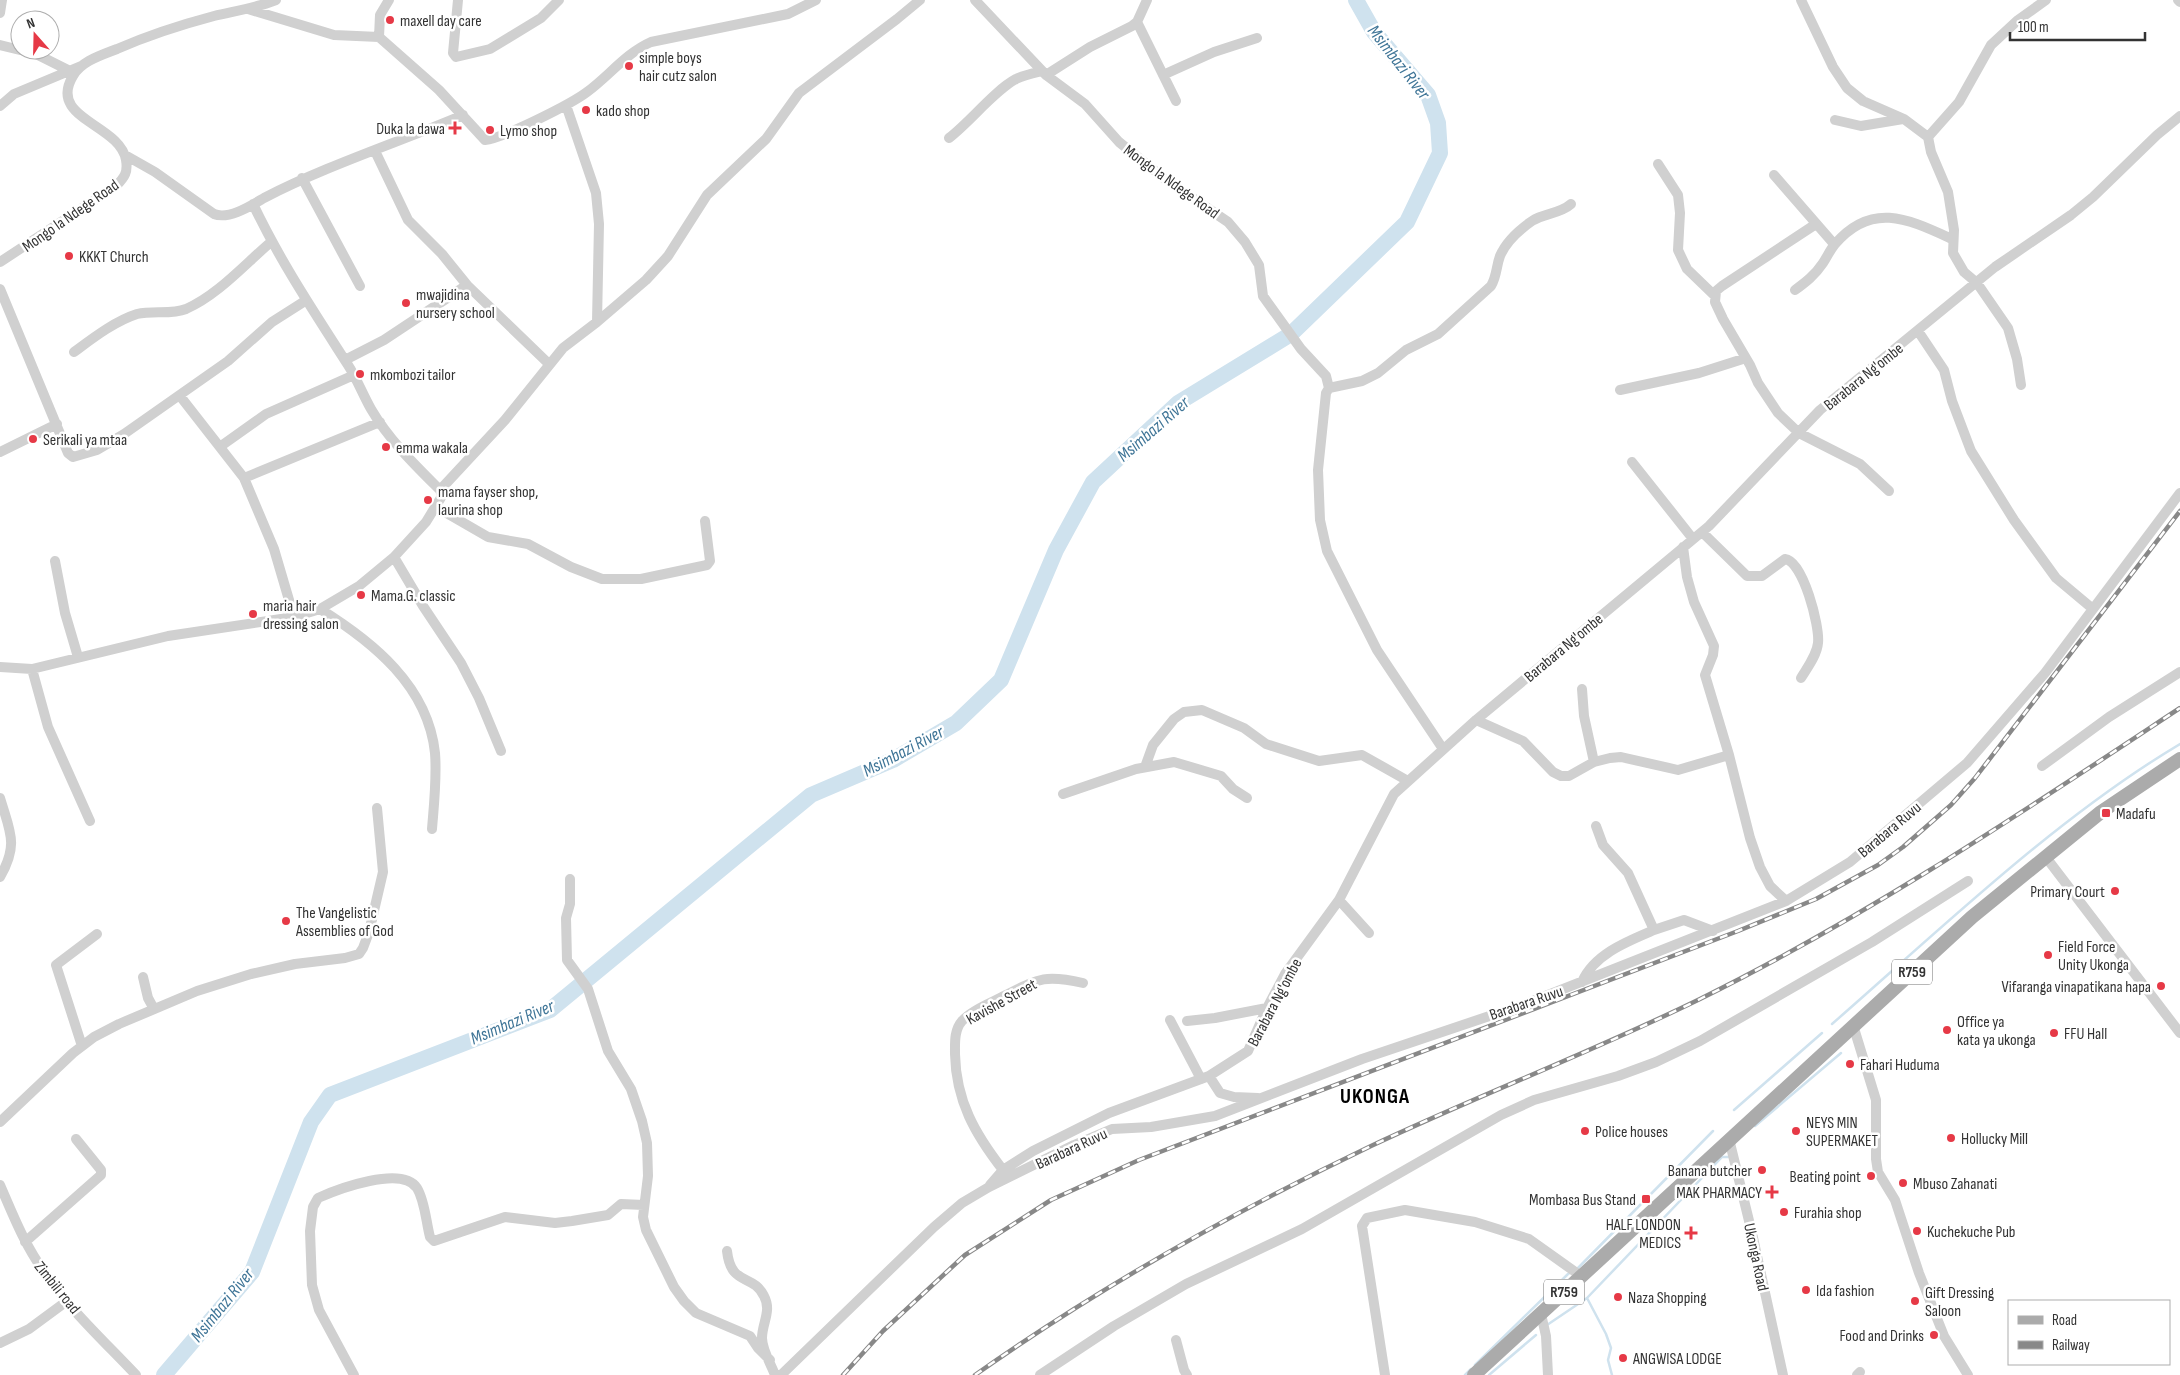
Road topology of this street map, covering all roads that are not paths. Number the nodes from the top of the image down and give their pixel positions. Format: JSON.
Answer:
{"nodes":[{"id":1,"x":2,"y":0,"type":"edge"},
{"id":2,"x":276,"y":0,"type":"edge"},
{"id":3,"x":388,"y":0,"type":"edge"},
{"id":4,"x":458,"y":0,"type":"edge"},
{"id":5,"x":559,"y":0,"type":"edge"},
{"id":6,"x":816,"y":0,"type":"edge"},
{"id":7,"x":920,"y":0,"type":"edge"},
{"id":8,"x":975,"y":0,"type":"edge"},
{"id":9,"x":1147,"y":0,"type":"edge"},
{"id":10,"x":1801,"y":0,"type":"edge"},
{"id":11,"x":2046,"y":0,"type":"edge"},
{"id":12,"x":248,"y":9,"type":"junction"},
{"id":13,"x":0,"y":13,"type":"edge"},
{"id":14,"x":1137,"y":22,"type":"junction"},
{"id":15,"x":379,"y":36,"type":"junction"},
{"id":16,"x":1257,"y":38,"type":"dead end"},
{"id":17,"x":47,"y":60,"type":"edge"},
{"id":18,"x":82,"y":66,"type":"junction"},
{"id":19,"x":68,"y":70,"type":"junction"},
{"id":20,"x":1044,"y":73,"type":"junction"},
{"id":21,"x":1163,"y":75,"type":"junction"},
{"id":22,"x":1176,"y":101,"type":"dead end"},
{"id":23,"x":566,"y":105,"type":"junction"},
{"id":24,"x":0,"y":106,"type":"edge"},
{"id":25,"x":463,"y":115,"type":"junction"},
{"id":26,"x":2180,"y":116,"type":"edge"},
{"id":27,"x":1904,"y":119,"type":"junction"},
{"id":28,"x":1835,"y":120,"type":"dead end"},
{"id":29,"x":1928,"y":137,"type":"junction"},
{"id":30,"x":949,"y":138,"type":"dead end"},
{"id":31,"x":376,"y":151,"type":"junction"},
{"id":32,"x":125,"y":155,"type":"junction"},
{"id":33,"x":1658,"y":164,"type":"dead end"},
{"id":34,"x":1774,"y":175,"type":"dead end"},
{"id":35,"x":302,"y":178,"type":"junction"},
{"id":36,"x":253,"y":204,"type":"junction"},
{"id":37,"x":1571,"y":204,"type":"dead end"},
{"id":38,"x":1816,"y":224,"type":"junction"},
{"id":39,"x":1952,"y":239,"type":"junction"},
{"id":40,"x":271,"y":242,"type":"junction"},
{"id":41,"x":1834,"y":244,"type":"junction"},
{"id":42,"x":0,"y":262,"type":"edge"},
{"id":43,"x":1977,"y":283,"type":"junction"},
{"id":44,"x":467,"y":285,"type":"junction"},
{"id":45,"x":360,"y":286,"type":"dead end"},
{"id":46,"x":0,"y":289,"type":"edge"},
{"id":47,"x":1795,"y":290,"type":"dead end"},
{"id":48,"x":1715,"y":296,"type":"junction"},
{"id":49,"x":305,"y":301,"type":"junction"},
{"id":50,"x":597,"y":322,"type":"junction"},
{"id":51,"x":1918,"y":331,"type":"junction"},
{"id":52,"x":74,"y":352,"type":"dead end"},
{"id":53,"x":1746,"y":358,"type":"junction"},
{"id":54,"x":345,"y":360,"type":"junction"},
{"id":55,"x":549,"y":364,"type":"junction"},
{"id":56,"x":354,"y":375,"type":"junction"},
{"id":57,"x":2021,"y":385,"type":"dead end"},
{"id":58,"x":1329,"y":388,"type":"junction"},
{"id":59,"x":1620,"y":390,"type":"dead end"},
{"id":60,"x":180,"y":396,"type":"junction"},
{"id":61,"x":380,"y":422,"type":"junction"},
{"id":62,"x":57,"y":424,"type":"junction"},
{"id":63,"x":1799,"y":433,"type":"junction"},
{"id":64,"x":221,"y":446,"type":"junction"},
{"id":65,"x":0,"y":452,"type":"edge"},
{"id":66,"x":1632,"y":462,"type":"dead end"},
{"id":67,"x":244,"y":478,"type":"junction"},
{"id":68,"x":440,"y":490,"type":"junction"},
{"id":69,"x":1889,"y":492,"type":"dead end"},
{"id":70,"x":2180,"y":493,"type":"edge"},
{"id":71,"x":436,"y":507,"type":"junction"},
{"id":72,"x":705,"y":521,"type":"dead end"},
{"id":73,"x":1702,"y":532,"type":"junction"},
{"id":74,"x":1693,"y":539,"type":"junction"},
{"id":75,"x":1683,"y":548,"type":"junction"},
{"id":76,"x":394,"y":557,"type":"junction"},
{"id":77,"x":55,"y":562,"type":"dead end"},
{"id":78,"x":2092,"y":608,"type":"junction"},
{"id":79,"x":320,"y":610,"type":"junction"},
{"id":80,"x":294,"y":617,"type":"junction"},
{"id":81,"x":78,"y":657,"type":"junction"},
{"id":82,"x":0,"y":667,"type":"edge"},
{"id":83,"x":32,"y":669,"type":"junction"},
{"id":84,"x":2180,"y":672,"type":"edge"},
{"id":85,"x":1801,"y":678,"type":"dead end"},
{"id":86,"x":1582,"y":689,"type":"dead end"},
{"id":87,"x":1476,"y":720,"type":"junction"},
{"id":88,"x":1444,"y":749,"type":"junction"},
{"id":89,"x":501,"y":751,"type":"dead end"},
{"id":90,"x":1729,"y":755,"type":"junction"},
{"id":91,"x":2180,"y":759,"type":"edge"},
{"id":92,"x":1594,"y":762,"type":"junction"},
{"id":93,"x":2042,"y":766,"type":"dead end"},
{"id":94,"x":1145,"y":767,"type":"junction"},
{"id":95,"x":1408,"y":781,"type":"junction"},
{"id":96,"x":1062,"y":794,"type":"dead end"},
{"id":97,"x":0,"y":798,"type":"edge"},
{"id":98,"x":1248,"y":798,"type":"dead end"},
{"id":99,"x":378,"y":808,"type":"dead end"},
{"id":100,"x":90,"y":820,"type":"dead end"},
{"id":101,"x":1596,"y":826,"type":"dead end"},
{"id":102,"x":432,"y":829,"type":"dead end"},
{"id":103,"x":2044,"y":856,"type":"junction"},
{"id":104,"x":0,"y":876,"type":"edge"},
{"id":105,"x":570,"y":879,"type":"dead end"},
{"id":106,"x":1968,"y":881,"type":"dead end"},
{"id":107,"x":1339,"y":900,"type":"junction"},
{"id":108,"x":1786,"y":901,"type":"junction"},
{"id":109,"x":1654,"y":930,"type":"junction"},
{"id":110,"x":1712,"y":931,"type":"junction"},
{"id":111,"x":1369,"y":933,"type":"dead end"},
{"id":112,"x":97,"y":934,"type":"dead end"},
{"id":113,"x":143,"y":977,"type":"dead end"},
{"id":114,"x":1582,"y":982,"type":"junction"},
{"id":115,"x":1083,"y":983,"type":"dead end"},
{"id":116,"x":1267,"y":1008,"type":"junction"},
{"id":117,"x":154,"y":1009,"type":"junction"},
{"id":118,"x":1170,"y":1020,"type":"dead end"},
{"id":119,"x":1187,"y":1021,"type":"dead end"},
{"id":120,"x":1853,"y":1025,"type":"junction"},
{"id":121,"x":2180,"y":1033,"type":"edge"},
{"id":122,"x":82,"y":1046,"type":"junction"},
{"id":123,"x":1205,"y":1077,"type":"junction"},
{"id":124,"x":1264,"y":1098,"type":"junction"},
{"id":125,"x":0,"y":1122,"type":"edge"},
{"id":126,"x":76,"y":1139,"type":"dead end"},
{"id":127,"x":1729,"y":1139,"type":"junction"},
{"id":128,"x":1003,"y":1170,"type":"junction"},
{"id":129,"x":0,"y":1185,"type":"edge"},
{"id":130,"x":989,"y":1187,"type":"junction"},
{"id":131,"x":644,"y":1205,"type":"junction"},
{"id":132,"x":26,"y":1242,"type":"junction"},
{"id":133,"x":727,"y":1251,"type":"dead end"},
{"id":134,"x":1581,"y":1276,"type":"junction"},
{"id":135,"x":67,"y":1301,"type":"junction"},
{"id":136,"x":1541,"y":1314,"type":"junction"},
{"id":137,"x":1176,"y":1340,"type":"dead end"},
{"id":138,"x":0,"y":1343,"type":"edge"},
{"id":139,"x":770,"y":1360,"type":"junction"},
{"id":140,"x":136,"y":1375,"type":"edge"},
{"id":141,"x":354,"y":1375,"type":"edge"},
{"id":142,"x":775,"y":1375,"type":"edge"},
{"id":143,"x":782,"y":1375,"type":"edge"},
{"id":144,"x":1040,"y":1375,"type":"edge"},
{"id":145,"x":1187,"y":1375,"type":"edge"},
{"id":146,"x":1385,"y":1375,"type":"edge"},
{"id":147,"x":1474,"y":1375,"type":"edge"},
{"id":148,"x":1548,"y":1375,"type":"edge"},
{"id":149,"x":1783,"y":1375,"type":"edge"},
{"id":150,"x":1968,"y":1375,"type":"edge"}],
"edges":[{"from":1,"to":13,"type":"street"},
{"from":2,"to":12,"type":"street","name":"Mongo la Ndege Road"},
{"from":3,"to":15,"type":"street"},
{"from":4,"to":5,"type":"street"},
{"from":6,"to":23,"type":"street"},
{"from":7,"to":50,"type":"street"},
{"from":8,"to":20,"type":"street","name":"Mongo la Ndege Road"},
{"from":9,"to":14,"type":"street"},
{"from":10,"to":27,"type":"street"},
{"from":11,"to":29,"type":"street"},
{"from":12,"to":15,"type":"street"},
{"from":12,"to":18,"type":"street","name":"Mongo la Ndege Road"},
{"from":14,"to":20,"type":"street"},
{"from":14,"to":21,"type":"street"},
{"from":15,"to":25,"type":"street"},
{"from":16,"to":21,"type":"street"},
{"from":17,"to":19,"type":"street"},
{"from":18,"to":19,"type":"street"},
{"from":18,"to":32,"type":"street","name":"Mongo la Ndege Road"},
{"from":19,"to":24,"type":"street"},
{"from":20,"to":30,"type":"street"},
{"from":20,"to":58,"type":"street","name":"Mongo la Ndege Road"},
{"from":21,"to":22,"type":"street"},
{"from":23,"to":25,"type":"street"},
{"from":23,"to":50,"type":"street"},
{"from":25,"to":31,"type":"street"},
{"from":26,"to":43,"type":"street","name":"Barabara Ng'ombe"},
{"from":27,"to":28,"type":"street"},
{"from":27,"to":29,"type":"street"},
{"from":29,"to":39,"type":"street"},
{"from":31,"to":35,"type":"street"},
{"from":31,"to":44,"type":"street"},
{"from":32,"to":36,"type":"street"},
{"from":32,"to":42,"type":"street","name":"Mongo la Ndege Road"},
{"from":33,"to":48,"type":"street"},
{"from":34,"to":38,"type":"street"},
{"from":35,"to":36,"type":"street"},
{"from":35,"to":45,"type":"street"},
{"from":36,"to":40,"type":"street"},
{"from":37,"to":58,"type":"street"},
{"from":38,"to":41,"type":"street"},
{"from":38,"to":48,"type":"street"},
{"from":39,"to":41,"type":"street"},
{"from":39,"to":43,"type":"street"},
{"from":40,"to":49,"type":"street"},
{"from":40,"to":52,"type":"street"},
{"from":41,"to":47,"type":"street"},
{"from":43,"to":51,"type":"street","name":"Barabara Ng'ombe"},
{"from":43,"to":57,"type":"street"},
{"from":44,"to":54,"type":"street"},
{"from":44,"to":55,"type":"street"},
{"from":46,"to":62,"type":"street"},
{"from":48,"to":53,"type":"street"},
{"from":49,"to":54,"type":"street"},
{"from":49,"to":60,"type":"street"},
{"from":50,"to":55,"type":"street"},
{"from":51,"to":63,"type":"street","name":"Barabara Ng'ombe"},
{"from":51,"to":78,"type":"street"},
{"from":53,"to":59,"type":"street"},
{"from":53,"to":63,"type":"street"},
{"from":54,"to":56,"type":"street"},
{"from":55,"to":68,"type":"street"},
{"from":56,"to":61,"type":"street"},
{"from":56,"to":64,"type":"street"},
{"from":58,"to":88,"type":"street"},
{"from":60,"to":62,"type":"street"},
{"from":60,"to":64,"type":"street"},
{"from":61,"to":67,"type":"street"},
{"from":61,"to":68,"type":"street"},
{"from":62,"to":65,"type":"street"},
{"from":63,"to":69,"type":"street"},
{"from":63,"to":73,"type":"street","name":"Barabara Ng'ombe"},
{"from":64,"to":67,"type":"street"},
{"from":66,"to":74,"type":"street"},
{"from":67,"to":80,"type":"street"},
{"from":68,"to":71,"type":"street"},
{"from":70,"to":78,"type":"street","name":"Barabara Ruvu"},
{"from":71,"to":72,"type":"street"},
{"from":71,"to":76,"type":"street"},
{"from":73,"to":74,"type":"street","name":"Barabara Ng'ombe"},
{"from":73,"to":85,"type":"street"},
{"from":74,"to":75,"type":"street","name":"Barabara Ng'ombe"},
{"from":75,"to":87,"type":"street","name":"Barabara Ng'ombe"},
{"from":75,"to":90,"type":"street"},
{"from":76,"to":79,"type":"street"},
{"from":76,"to":89,"type":"street"},
{"from":77,"to":81,"type":"street"},
{"from":78,"to":108,"type":"street","name":"Barabara Ruvu"},
{"from":79,"to":80,"type":"street"},
{"from":79,"to":102,"type":"street"},
{"from":80,"to":81,"type":"street"},
{"from":81,"to":83,"type":"street"},
{"from":82,"to":83,"type":"street"},
{"from":83,"to":100,"type":"street"},
{"from":84,"to":93,"type":"street"},
{"from":86,"to":92,"type":"street"},
{"from":87,"to":88,"type":"street","name":"Barabara Ng'ombe"},
{"from":87,"to":92,"type":"street"},
{"from":88,"to":95,"type":"street","name":"Barabara Ng'ombe"},
{"from":90,"to":92,"type":"street"},
{"from":90,"to":108,"type":"street"},
{"from":91,"to":103,"type":"main road","number":"R759"},
{"from":94,"to":95,"type":"street"},
{"from":94,"to":96,"type":"street"},
{"from":94,"to":98,"type":"street"},
{"from":95,"to":107,"type":"street","name":"Barabara Ng'ombe"},
{"from":97,"to":104,"type":"street"},
{"from":99,"to":117,"type":"street"},
{"from":101,"to":109,"type":"street"},
{"from":103,"to":120,"type":"main road","number":"R759"},
{"from":103,"to":121,"type":"street"},
{"from":105,"to":131,"type":"street"},
{"from":106,"to":144,"type":"street"},
{"from":107,"to":111,"type":"street"},
{"from":107,"to":116,"type":"street","name":"Barabara Ng'ombe"},
{"from":108,"to":110,"type":"street","name":"Barabara Ruvu"},
{"from":109,"to":110,"type":"street"},
{"from":109,"to":114,"type":"street"},
{"from":110,"to":114,"type":"street","name":"Barabara Ruvu"},
{"from":112,"to":122,"type":"street"},
{"from":113,"to":117,"type":"street"},
{"from":114,"to":124,"type":"street","name":"Barabara Ruvu"},
{"from":115,"to":128,"type":"street","name":"Kavishe Street"},
{"from":116,"to":119,"type":"street"},
{"from":116,"to":123,"type":"street","name":"Barabara Ng'ombe"},
{"from":117,"to":122,"type":"street"},
{"from":118,"to":123,"type":"street"},
{"from":120,"to":127,"type":"main road","number":"R759"},
{"from":120,"to":150,"type":"street"},
{"from":122,"to":125,"type":"street"},
{"from":123,"to":124,"type":"street"},
{"from":123,"to":128,"type":"street","name":"Barabara Ng'ombe"},
{"from":124,"to":130,"type":"street","name":"Barabara Ruvu"},
{"from":126,"to":132,"type":"street"},
{"from":127,"to":134,"type":"main road","number":"R759"},
{"from":127,"to":149,"type":"street","name":"Ukonga Road"},
{"from":128,"to":130,"type":"street","name":"Barabara Ng'ombe"},
{"from":129,"to":132,"type":"street","name":"Zimbili road"},
{"from":130,"to":143,"type":"street","name":"Barabara Ruvu"},
{"from":131,"to":139,"type":"street"},
{"from":131,"to":141,"type":"street"},
{"from":132,"to":135,"type":"street","name":"Zimbili road"},
{"from":133,"to":139,"type":"street"},
{"from":134,"to":136,"type":"main road","number":"R759"},
{"from":134,"to":146,"type":"street"},
{"from":135,"to":138,"type":"street"},
{"from":135,"to":140,"type":"street","name":"Zimbili road"},
{"from":136,"to":147,"type":"main road","number":"R759"},
{"from":136,"to":148,"type":"street"},
{"from":137,"to":145,"type":"street"},
{"from":139,"to":142,"type":"street"}]}
